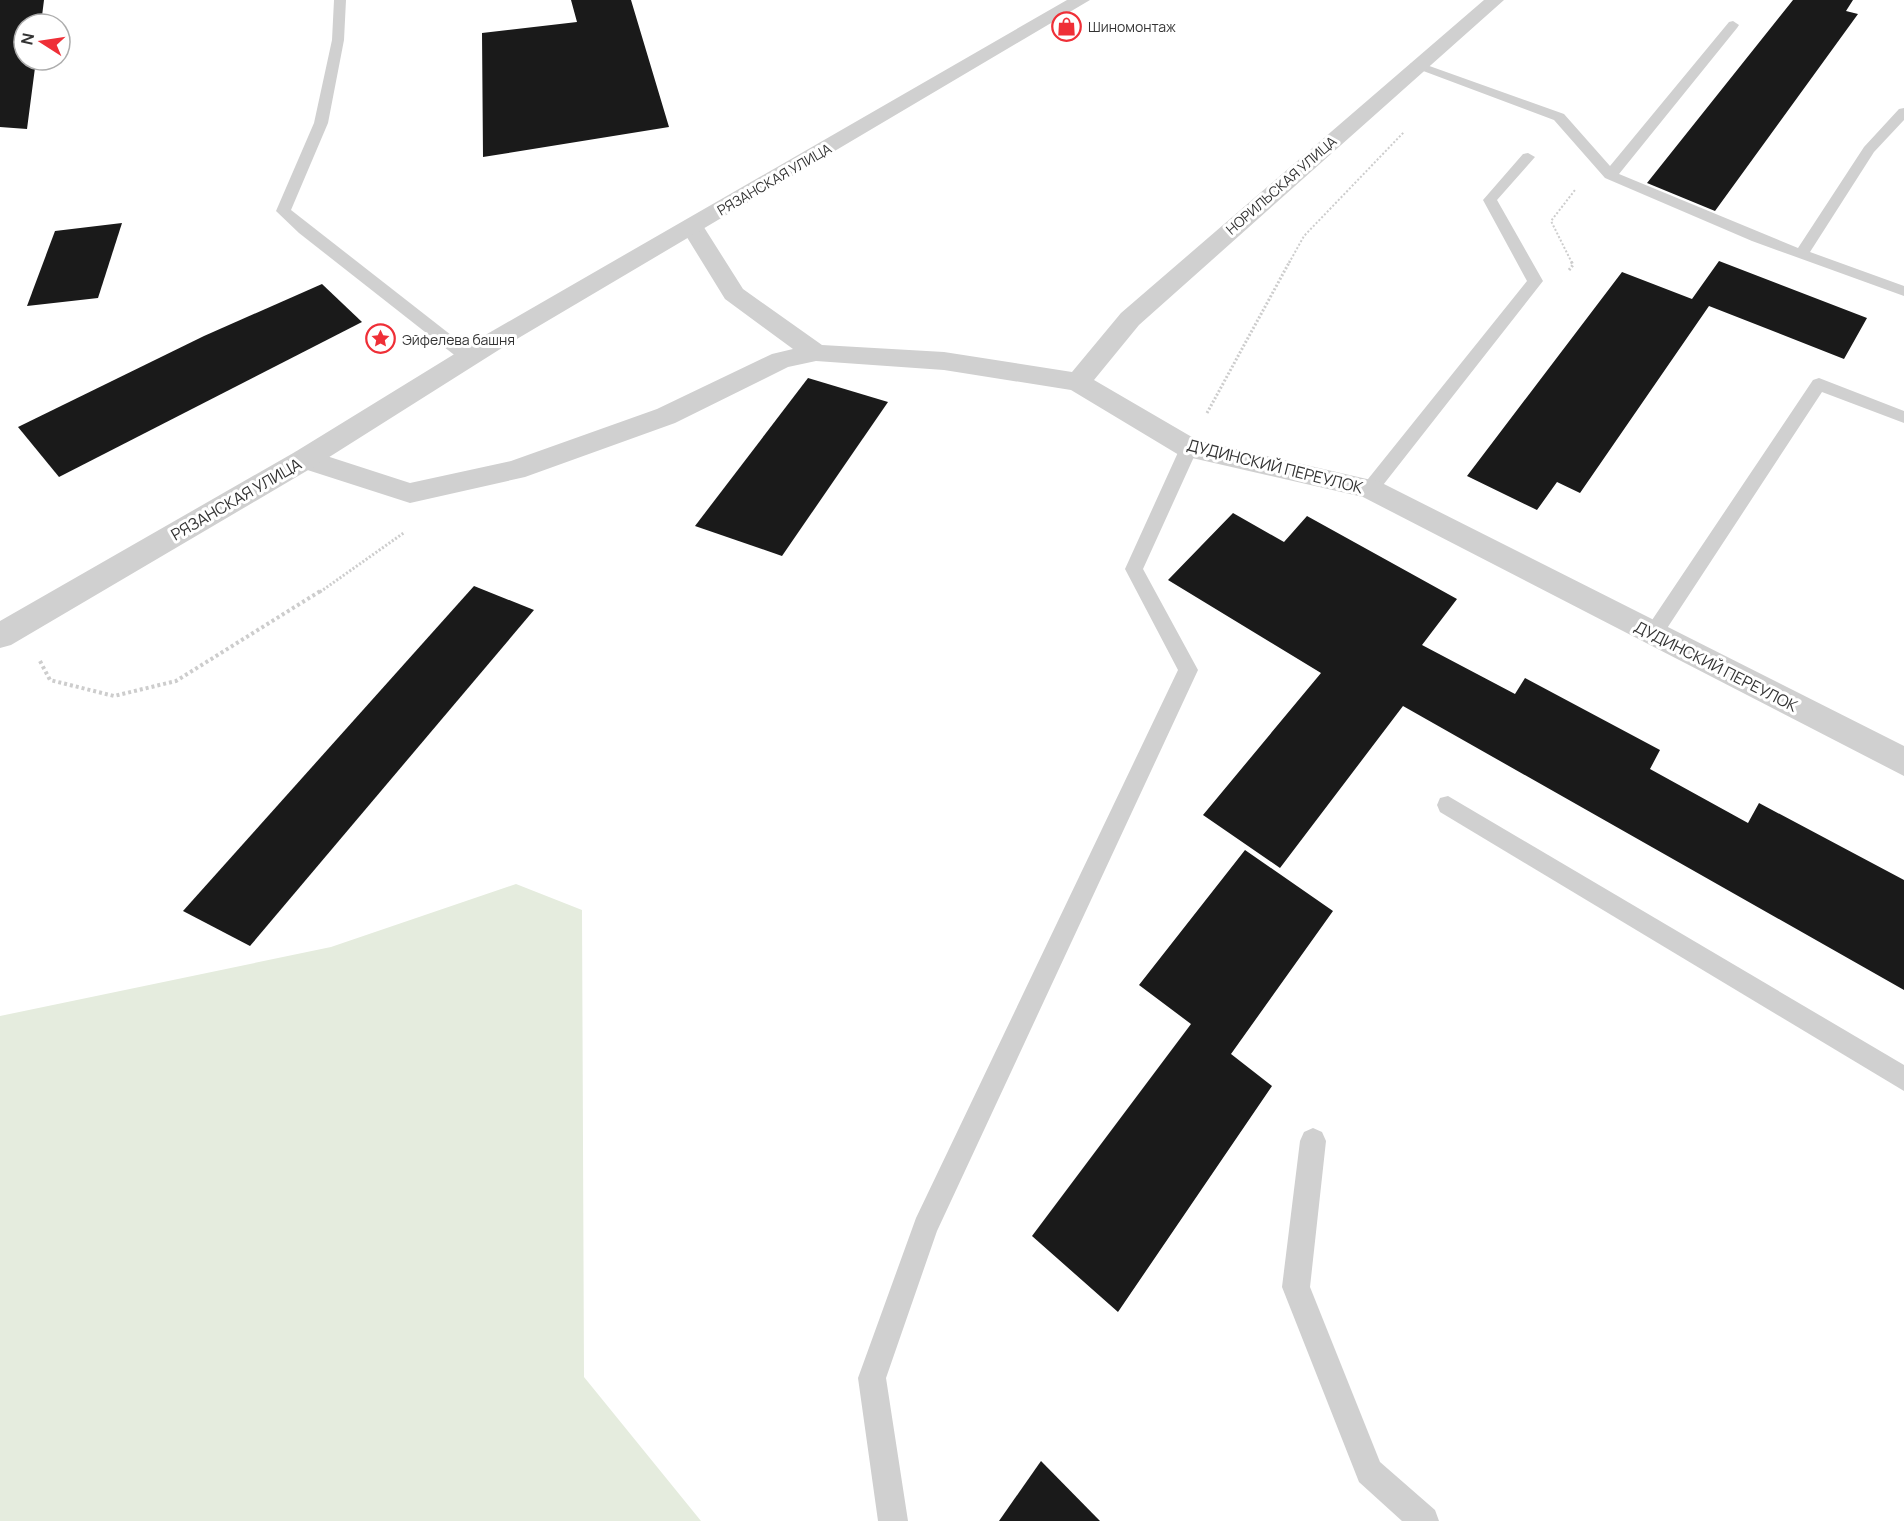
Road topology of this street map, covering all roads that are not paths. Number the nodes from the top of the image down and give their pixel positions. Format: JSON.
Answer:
{"nodes":[{"id":1,"x":340,"y":0,"type":"edge"},
{"id":2,"x":1081,"y":0,"type":"edge"},
{"id":3,"x":1495,"y":0,"type":"edge"},
{"id":4,"x":1733,"y":25,"type":"dead end"},
{"id":5,"x":1416,"y":66,"type":"junction"},
{"id":6,"x":1904,"y":112,"type":"edge"},
{"id":7,"x":1528,"y":157,"type":"dead end"},
{"id":8,"x":1610,"y":175,"type":"junction"},
{"id":9,"x":692,"y":226,"type":"junction"},
{"id":10,"x":1801,"y":254,"type":"junction"},
{"id":11,"x":1904,"y":291,"type":"edge"},
{"id":12,"x":816,"y":353,"type":"junction"},
{"id":13,"x":468,"y":357,"type":"junction"},
{"id":14,"x":1078,"y":382,"type":"junction"},
{"id":15,"x":1904,"y":417,"type":"edge"},
{"id":16,"x":1188,"y":448,"type":"junction"},
{"id":17,"x":305,"y":459,"type":"junction"},
{"id":18,"x":1370,"y":489,"type":"junction"},
{"id":19,"x":1653,"y":634,"type":"junction"},
{"id":20,"x":0,"y":636,"type":"edge"},
{"id":21,"x":1904,"y":762,"type":"edge"},
{"id":22,"x":1448,"y":805,"type":"dead end"},
{"id":23,"x":1904,"y":1079,"type":"edge"},
{"id":24,"x":1313,"y":1141,"type":"dead end"},
{"id":25,"x":893,"y":1521,"type":"edge"},
{"id":26,"x":1424,"y":1521,"type":"edge"}],
"edges":[{"from":1,"to":13,"type":"lane"},
{"from":2,"to":9,"type":"street","name":"РЯЗАНСКАЯ УЛИЦА"},
{"from":3,"to":5,"type":"street","name":"НОРИЛЬСКАЯ УЛИЦА"},
{"from":4,"to":8,"type":"lane"},
{"from":5,"to":8,"type":"lane"},
{"from":5,"to":14,"type":"street","name":"НОРИЛЬСКАЯ УЛИЦА"},
{"from":6,"to":10,"type":"lane"},
{"from":7,"to":18,"type":"lane"},
{"from":8,"to":10,"type":"lane"},
{"from":9,"to":12,"type":"street"},
{"from":9,"to":13,"type":"street","name":"РЯЗАНСКАЯ УЛИЦА"},
{"from":10,"to":11,"type":"lane"},
{"from":12,"to":14,"type":"street","name":"ДУДИНСКИЙ ПЕРЕУЛОК"},
{"from":12,"to":17,"type":"street","name":"ДУДИНСКИЙ ПЕРЕУЛОК"},
{"from":13,"to":17,"type":"street","name":"РЯЗАНСКАЯ УЛИЦА"},
{"from":14,"to":16,"type":"street","name":"ДУДИНСКИЙ ПЕРЕУЛОК"},
{"from":15,"to":19,"type":"lane"},
{"from":16,"to":18,"type":"street","name":"ДУДИНСКИЙ ПЕРЕУЛОК"},
{"from":16,"to":25,"type":"lane"},
{"from":17,"to":20,"type":"street","name":"РЯЗАНСКАЯ УЛИЦА"},
{"from":18,"to":19,"type":"street","name":"ДУДИНСКИЙ ПЕРЕУЛОК"},
{"from":19,"to":21,"type":"street","name":"ДУДИНСКИЙ ПЕРЕУЛОК"},
{"from":22,"to":23,"type":"lane"},
{"from":24,"to":26,"type":"lane"}]}
